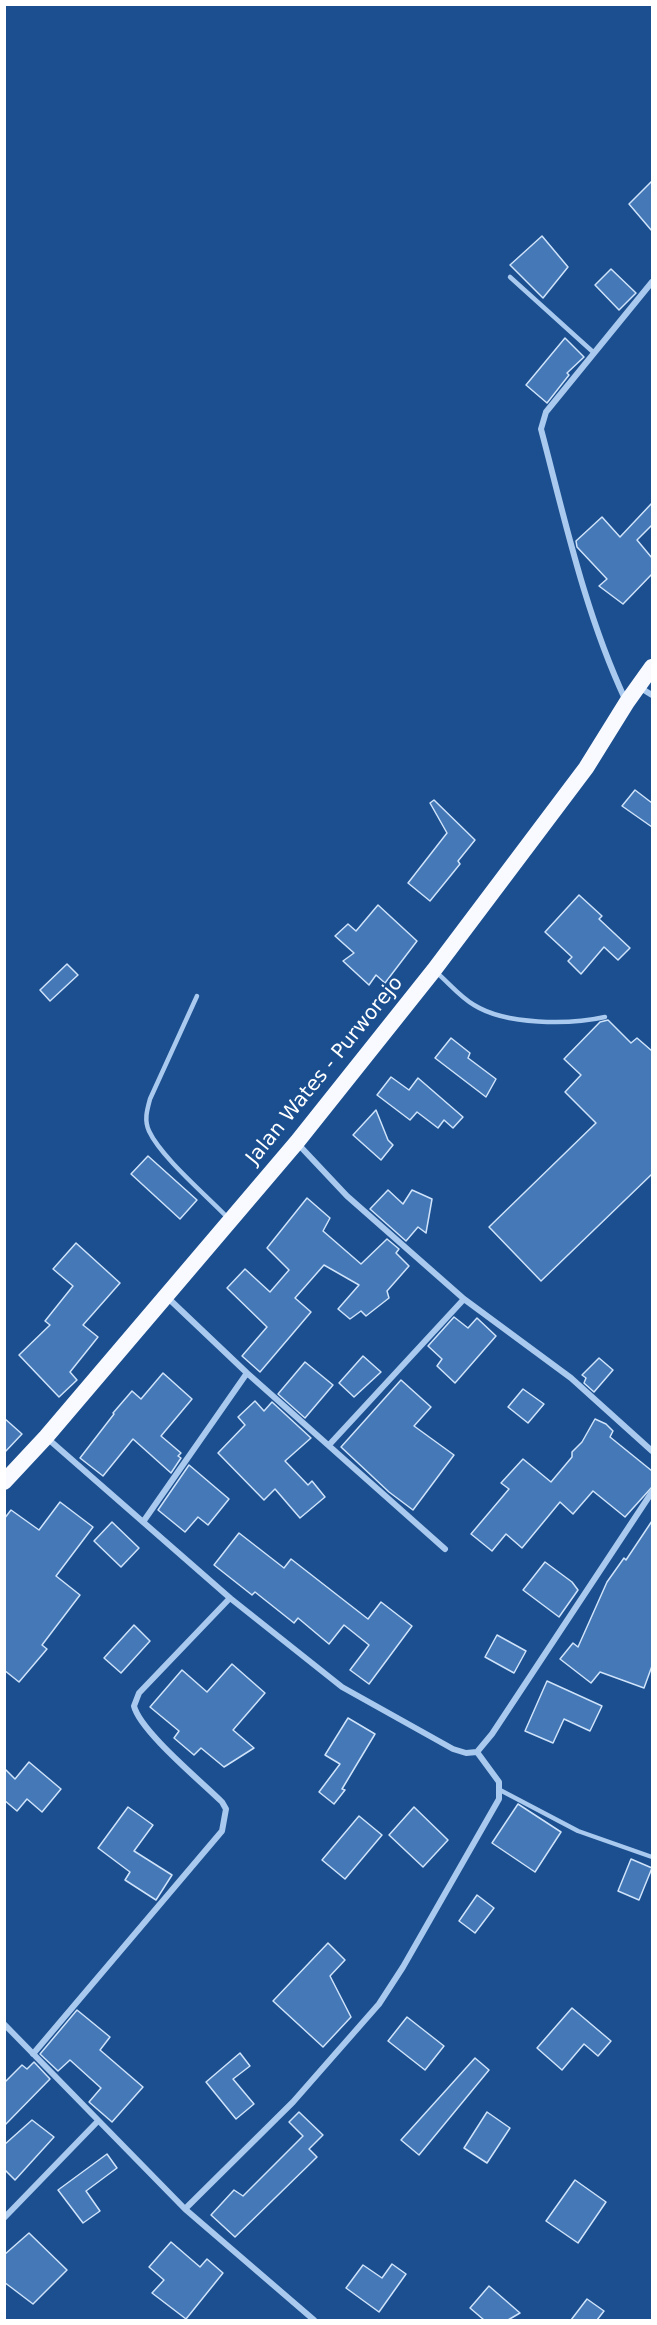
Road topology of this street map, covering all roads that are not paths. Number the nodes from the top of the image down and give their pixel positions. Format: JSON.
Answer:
{"nodes":[{"id":1,"x":510,"y":277,"type":"dead end"},
{"id":2,"x":652,"y":282,"type":"edge"},
{"id":3,"x":594,"y":352,"type":"junction"},
{"id":4,"x":652,"y":667,"type":"edge"},
{"id":5,"x":645,"y":691,"type":"edge"},
{"id":6,"x":627,"y":702,"type":"junction"},
{"id":7,"x":434,"y":970,"type":"junction"},
{"id":8,"x":197,"y":996,"type":"dead end"},
{"id":9,"x":605,"y":1017,"type":"dead end"},
{"id":10,"x":297,"y":1142,"type":"junction"},
{"id":11,"x":229,"y":1219,"type":"junction"},
{"id":12,"x":165,"y":1295,"type":"junction"},
{"id":13,"x":464,"y":1299,"type":"junction"},
{"id":14,"x":247,"y":1373,"type":"junction"},
{"id":15,"x":46,"y":1437,"type":"junction"},
{"id":16,"x":329,"y":1445,"type":"junction"},
{"id":17,"x":652,"y":1451,"type":"edge"},
{"id":18,"x":4,"y":1482,"type":"edge"},
{"id":19,"x":652,"y":1492,"type":"edge"},
{"id":20,"x":143,"y":1522,"type":"junction"},
{"id":21,"x":445,"y":1549,"type":"dead end"},
{"id":22,"x":230,"y":1598,"type":"junction"},
{"id":23,"x":477,"y":1752,"type":"junction"},
{"id":24,"x":500,"y":1790,"type":"junction"},
{"id":25,"x":652,"y":1857,"type":"edge"},
{"id":26,"x":4,"y":2024,"type":"edge"},
{"id":27,"x":33,"y":2054,"type":"junction"},
{"id":28,"x":98,"y":2121,"type":"junction"},
{"id":29,"x":185,"y":2209,"type":"junction"},
{"id":30,"x":4,"y":2218,"type":"edge"},
{"id":31,"x":314,"y":2320,"type":"edge"}],
"edges":[{"from":1,"to":3,"type":"lane"},
{"from":2,"to":3,"type":"street"},
{"from":3,"to":6,"type":"street"},
{"from":4,"to":5,"type":"highway","name":"Jalan Wates - Purworejo"},
{"from":5,"to":6,"type":"highway","name":"Jalan Wates - Purworejo"},
{"from":6,"to":7,"type":"highway","name":"Jalan Wates - Purworejo"},
{"from":7,"to":9,"type":"lane"},
{"from":7,"to":10,"type":"highway","name":"Jalan Wates - Purworejo"},
{"from":8,"to":11,"type":"lane"},
{"from":10,"to":11,"type":"highway","name":"Jalan Wates - Purworejo"},
{"from":10,"to":13,"type":"street"},
{"from":11,"to":12,"type":"highway","name":"Jalan Wates - Purworejo"},
{"from":12,"to":14,"type":"street"},
{"from":12,"to":15,"type":"highway","name":"Jalan Wates - Purworejo"},
{"from":13,"to":16,"type":"street"},
{"from":13,"to":17,"type":"street"},
{"from":14,"to":16,"type":"street"},
{"from":14,"to":20,"type":"street"},
{"from":15,"to":18,"type":"highway","name":"Jalan Wates - Purworejo"},
{"from":15,"to":20,"type":"street"},
{"from":16,"to":21,"type":"street"},
{"from":19,"to":23,"type":"street"},
{"from":20,"to":22,"type":"street"},
{"from":22,"to":23,"type":"street"},
{"from":22,"to":27,"type":"street"},
{"from":23,"to":24,"type":"street"},
{"from":24,"to":25,"type":"lane"},
{"from":24,"to":29,"type":"street"},
{"from":26,"to":27,"type":"street"},
{"from":27,"to":28,"type":"street"},
{"from":28,"to":29,"type":"street"},
{"from":28,"to":30,"type":"street"},
{"from":29,"to":31,"type":"street"}]}
